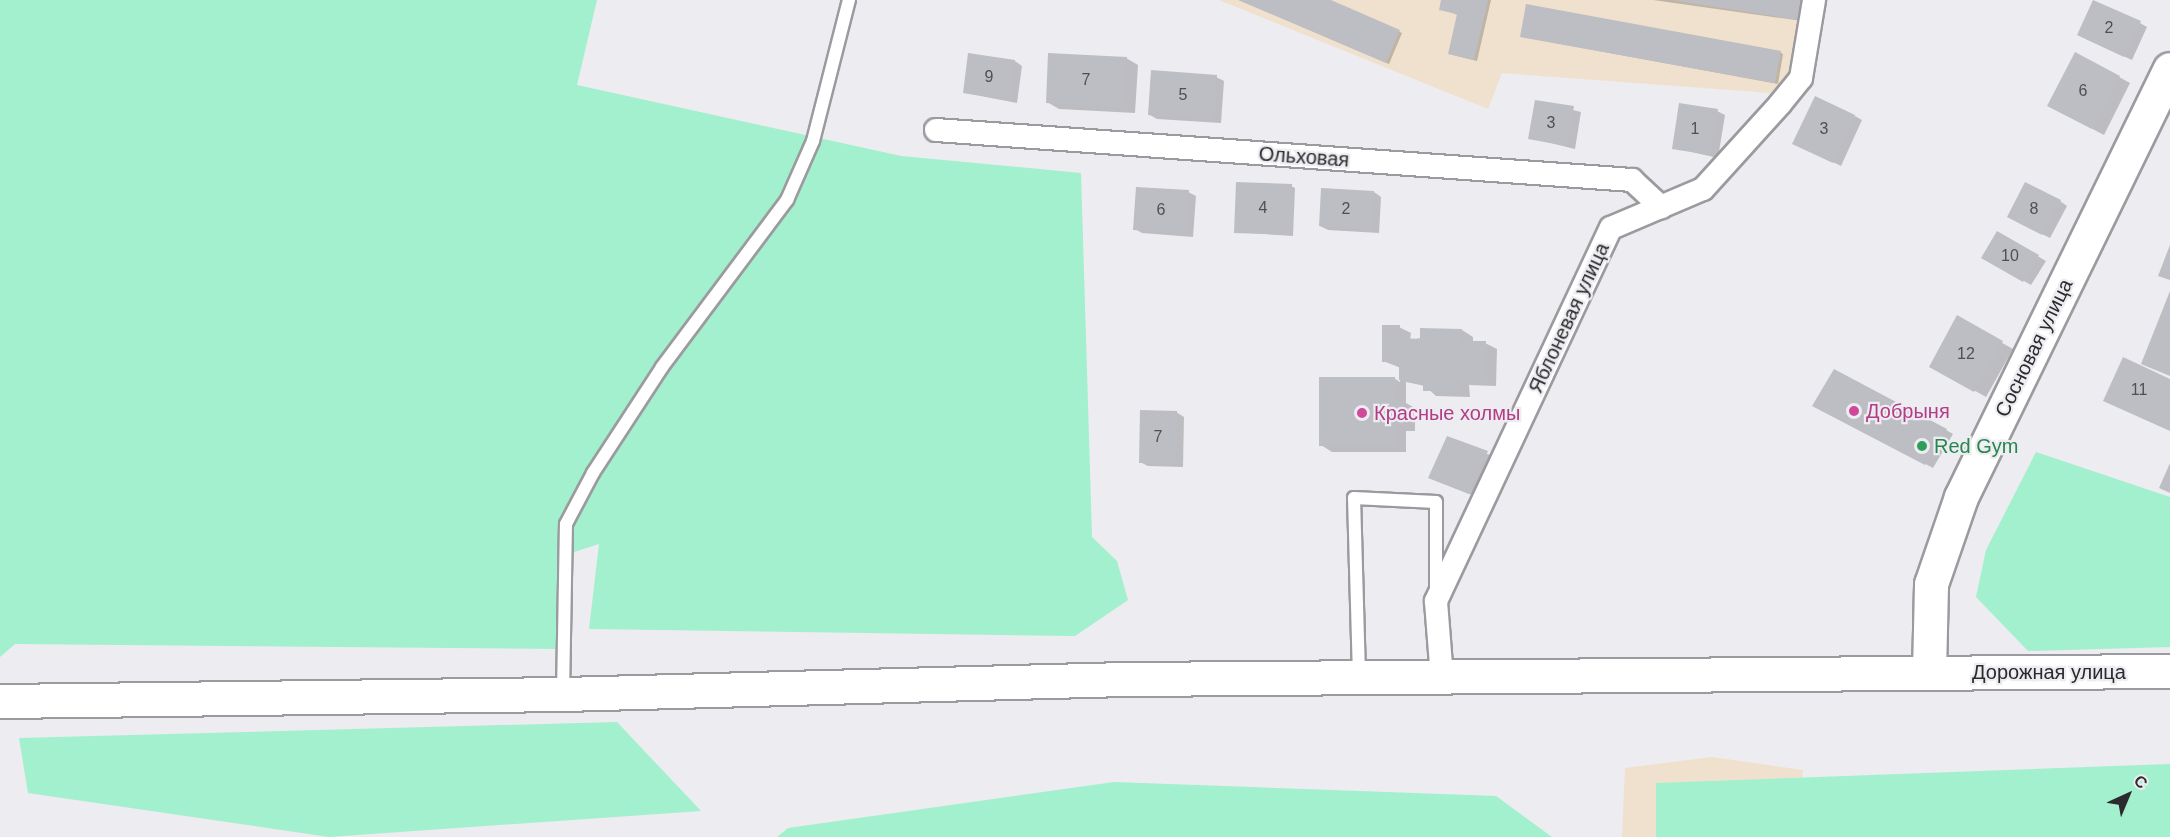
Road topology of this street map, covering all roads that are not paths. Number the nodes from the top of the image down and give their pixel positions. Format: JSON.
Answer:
{"nodes":[{"id":1,"x":849,"y":0,"type":"edge"},
{"id":2,"x":1814,"y":0,"type":"edge"},
{"id":3,"x":2170,"y":69,"type":"edge"},
{"id":4,"x":936,"y":130,"type":"dead end"},
{"id":5,"x":1661,"y":207,"type":"junction"},
{"id":6,"x":1436,"y":601,"type":"junction"},
{"id":7,"x":2170,"y":671,"type":"edge"},
{"id":8,"x":1929,"y":673,"type":"junction"},
{"id":9,"x":1359,"y":678,"type":"junction"},
{"id":10,"x":1442,"y":678,"type":"junction"},
{"id":11,"x":563,"y":694,"type":"junction"},
{"id":12,"x":0,"y":701,"type":"edge"}],
"edges":[{"from":1,"to":11,"type":"lane"},
{"from":2,"to":5,"type":"street","name":"Яблоневая улица"},
{"from":3,"to":8,"type":"main road","name":"Сосновая улица"},
{"from":4,"to":5,"type":"street","name":"Ольховая"},
{"from":5,"to":6,"type":"street","name":"Яблоневая улица"},
{"from":6,"to":9,"type":"lane"},
{"from":6,"to":10,"type":"street","name":"Яблоневая улица"},
{"from":7,"to":8,"type":"main road","name":"Дорожная улица"},
{"from":8,"to":10,"type":"main road","name":"Дорожная улица"},
{"from":9,"to":10,"type":"main road","name":"Дорожная улица"},
{"from":9,"to":11,"type":"main road","name":"Дорожная улица"},
{"from":11,"to":12,"type":"main road","name":"Дорожная улица"}]}
